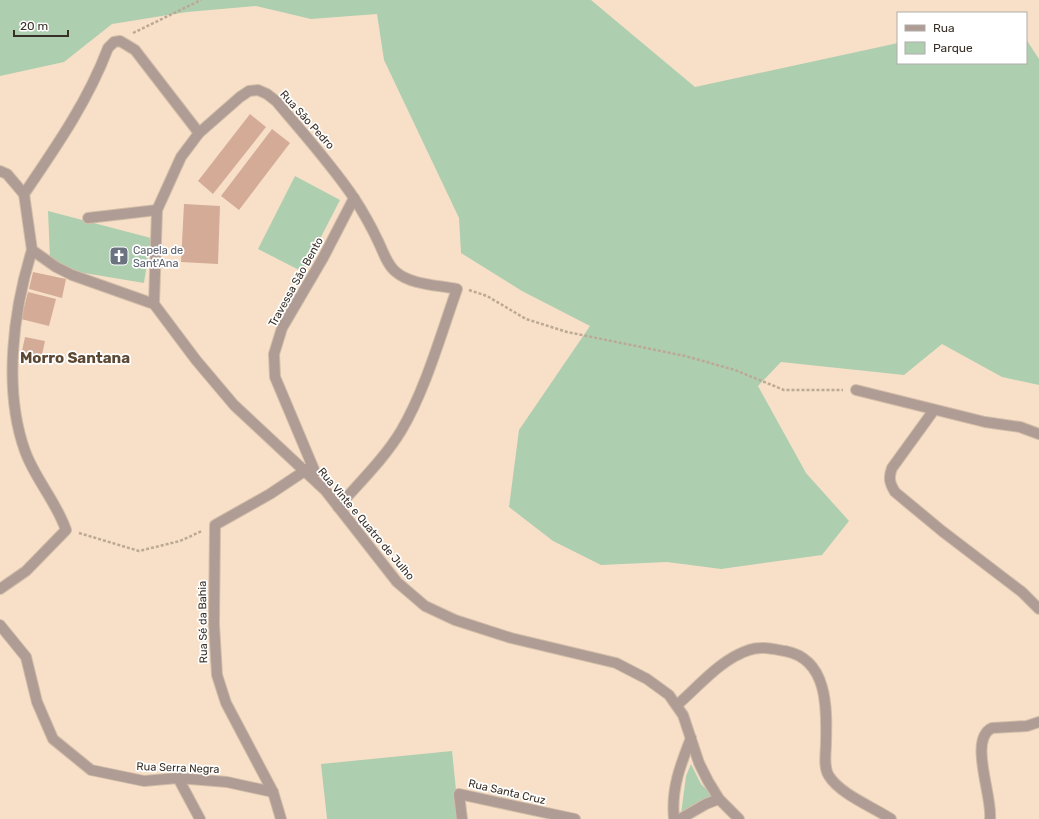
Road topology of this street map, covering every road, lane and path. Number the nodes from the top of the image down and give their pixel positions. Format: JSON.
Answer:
{"nodes":[{"id":1,"x":201,"y":0,"type":"edge"},
{"id":2,"x":114,"y":42,"type":"junction"},
{"id":3,"x":199,"y":133,"type":"junction"},
{"id":4,"x":0,"y":172,"type":"edge"},
{"id":5,"x":24,"y":194,"type":"junction"},
{"id":6,"x":354,"y":198,"type":"junction"},
{"id":7,"x":157,"y":210,"type":"junction"},
{"id":8,"x":88,"y":218,"type":"dead end"},
{"id":9,"x":32,"y":250,"type":"junction"},
{"id":10,"x":457,"y":289,"type":"junction"},
{"id":11,"x":154,"y":304,"type":"junction"},
{"id":12,"x":856,"y":390,"type":"joint"},
{"id":13,"x":934,"y":410,"type":"junction"},
{"id":14,"x":1039,"y":434,"type":"edge"},
{"id":15,"x":309,"y":469,"type":"junction"},
{"id":16,"x":338,"y":507,"type":"junction"},
{"id":17,"x":215,"y":525,"type":"junction"},
{"id":18,"x":66,"y":530,"type":"junction"},
{"id":19,"x":0,"y":589,"type":"edge"},
{"id":20,"x":1039,"y":609,"type":"edge"},
{"id":21,"x":0,"y":625,"type":"edge"},
{"id":22,"x":677,"y":705,"type":"junction"},
{"id":23,"x":1039,"y":722,"type":"edge"},
{"id":24,"x":691,"y":738,"type":"junction"},
{"id":25,"x":178,"y":778,"type":"junction"},
{"id":26,"x":273,"y":792,"type":"junction"},
{"id":27,"x":719,"y":799,"type":"junction"},
{"id":28,"x":200,"y":819,"type":"edge"},
{"id":29,"x":281,"y":819,"type":"edge"},
{"id":30,"x":462,"y":819,"type":"edge"},
{"id":31,"x":575,"y":819,"type":"edge"},
{"id":32,"x":674,"y":819,"type":"edge"},
{"id":33,"x":680,"y":819,"type":"edge"},
{"id":34,"x":739,"y":819,"type":"edge"},
{"id":35,"x":891,"y":819,"type":"edge"},
{"id":36,"x":990,"y":819,"type":"edge"}],
"edges":[{"from":1,"to":2,"type":"path"},
{"from":2,"to":3,"type":"street"},
{"from":2,"to":5,"type":"street"},
{"from":3,"to":6,"type":"street","name":"Rua São Pedro"},
{"from":3,"to":7,"type":"street","name":"Rua São Pedro"},
{"from":4,"to":5,"type":"street"},
{"from":5,"to":9,"type":"street"},
{"from":6,"to":10,"type":"street","name":"Rua São Pedro"},
{"from":6,"to":15,"type":"street","name":"Travessa São Bento"},
{"from":7,"to":8,"type":"street"},
{"from":7,"to":11,"type":"street","name":"Rua São Pedro"},
{"from":9,"to":11,"type":"street"},
{"from":9,"to":18,"type":"street"},
{"from":10,"to":12,"type":"path"},
{"from":10,"to":16,"type":"street"},
{"from":11,"to":15,"type":"street","name":"Rua Vinte e Quatro de Julho"},
{"from":12,"to":13,"type":"street"},
{"from":13,"to":14,"type":"street"},
{"from":13,"to":20,"type":"street"},
{"from":15,"to":16,"type":"street","name":"Rua Vinte e Quatro de Julho"},
{"from":15,"to":17,"type":"street"},
{"from":16,"to":22,"type":"street","name":"Rua Vinte e Quatro de Julho"},
{"from":17,"to":18,"type":"path"},
{"from":17,"to":26,"type":"street","name":"Rua Sé da Bahia"},
{"from":18,"to":19,"type":"street"},
{"from":21,"to":25,"type":"street","name":"Rua Serra Negra"},
{"from":22,"to":24,"type":"street","name":"Rua Vinte e Quatro de Julho"},
{"from":22,"to":35,"type":"street"},
{"from":23,"to":36,"type":"street"},
{"from":24,"to":27,"type":"street","name":"Rua Vinte e Quatro de Julho"},
{"from":24,"to":32,"type":"street"},
{"from":25,"to":26,"type":"street","name":"Rua Serra Negra"},
{"from":25,"to":28,"type":"street"},
{"from":26,"to":29,"type":"street","name":"Rua Sé da Bahia"},
{"from":27,"to":33,"type":"street"},
{"from":27,"to":34,"type":"street","name":"Rua Vinte e Quatro de Julho"},
{"from":30,"to":31,"type":"street","name":"Rua Santa Cruz"}]}
